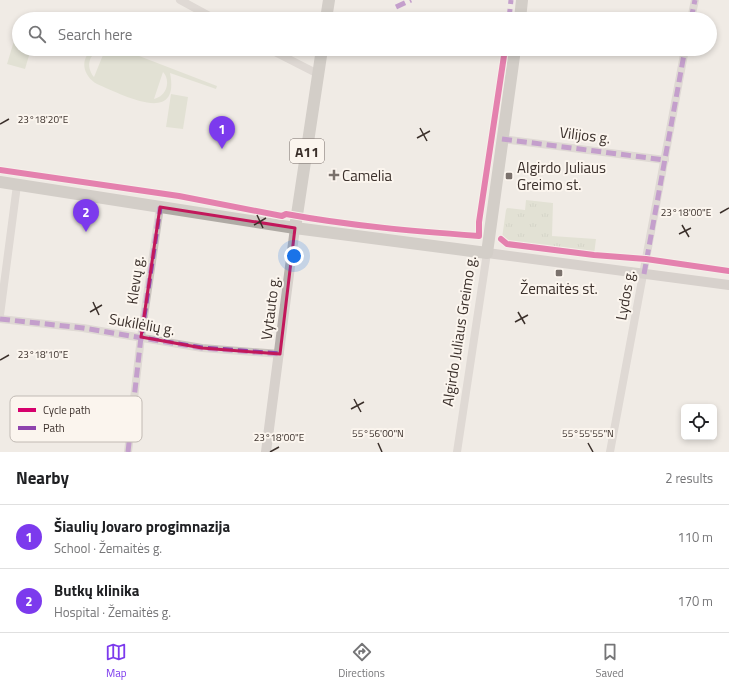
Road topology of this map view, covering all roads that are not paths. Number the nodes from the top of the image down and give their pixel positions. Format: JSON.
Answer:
{"nodes":[{"id":1,"x":180,"y":0,"type":"edge"},
{"id":2,"x":329,"y":0,"type":"edge"},
{"id":3,"x":522,"y":0,"type":"edge"},
{"id":4,"x":695,"y":0,"type":"edge"},
{"id":5,"x":202,"y":12,"type":"edge"},
{"id":6,"x":327,"y":12,"type":"edge"},
{"id":7,"x":521,"y":12,"type":"edge"},
{"id":8,"x":692,"y":12,"type":"edge"},
{"id":9,"x":283,"y":56,"type":"edge"},
{"id":10,"x":321,"y":56,"type":"edge"},
{"id":11,"x":514,"y":56,"type":"edge"},
{"id":12,"x":684,"y":56,"type":"edge"},
{"id":13,"x":318,"y":74,"type":"junction"},
{"id":14,"x":502,"y":139,"type":"junction"},
{"id":15,"x":665,"y":160,"type":"junction"},
{"id":16,"x":0,"y":182,"type":"edge"},
{"id":17,"x":17,"y":185,"type":"junction"},
{"id":18,"x":160,"y":207,"type":"junction"},
{"id":19,"x":295,"y":228,"type":"junction"},
{"id":20,"x":487,"y":253,"type":"junction"},
{"id":21,"x":644,"y":274,"type":"junction"},
{"id":22,"x":729,"y":285,"type":"edge"},
{"id":23,"x":0,"y":315,"type":"edge"},
{"id":24,"x":0,"y":319,"type":"edge"},
{"id":25,"x":141,"y":337,"type":"junction"},
{"id":26,"x":280,"y":354,"type":"junction"},
{"id":27,"x":134,"y":396,"type":"edge"},
{"id":28,"x":129,"y":442,"type":"edge"},
{"id":29,"x":128,"y":452,"type":"edge"},
{"id":30,"x":266,"y":452,"type":"edge"},
{"id":31,"x":457,"y":452,"type":"edge"},
{"id":32,"x":610,"y":452,"type":"edge"}],
"edges":[{"from":1,"to":5,"type":"street"},
{"from":2,"to":6,"type":"highway"},
{"from":3,"to":7,"type":"highway"},
{"from":4,"to":8,"type":"street"},
{"from":9,"to":13,"type":"street"},
{"from":10,"to":13,"type":"highway","name":"Vytauto g.","number":"A11"},
{"from":11,"to":14,"type":"highway","name":"Algirdo Juliaus Greimo g."},
{"from":12,"to":15,"type":"street","name":"Lydos g."},
{"from":13,"to":19,"type":"highway","name":"Vytauto g.","number":"A11"},
{"from":14,"to":15,"type":"street","name":"Vilijos g."},
{"from":14,"to":20,"type":"highway","name":"Algirdo Juliaus Greimo g."},
{"from":15,"to":21,"type":"street","name":"Lydos g."},
{"from":16,"to":17,"type":"highway"},
{"from":17,"to":18,"type":"highway"},
{"from":17,"to":23,"type":"street"},
{"from":18,"to":19,"type":"highway"},
{"from":18,"to":25,"type":"street","name":"Klevų g."},
{"from":19,"to":20,"type":"highway"},
{"from":19,"to":26,"type":"main road","name":"Vytauto g."},
{"from":20,"to":21,"type":"main road"},
{"from":20,"to":31,"type":"street","name":"Algirdo Juliaus Greimo g."},
{"from":21,"to":22,"type":"main road"},
{"from":21,"to":32,"type":"street","name":"Lydos g."},
{"from":24,"to":25,"type":"street","name":"Sukilėlių g."},
{"from":25,"to":26,"type":"street","name":"Sukilėlių g."},
{"from":25,"to":27,"type":"street","name":"Klevų g."},
{"from":26,"to":30,"type":"main road","name":"Vytauto g."},
{"from":28,"to":29,"type":"street","name":"Klevų g."}]}
